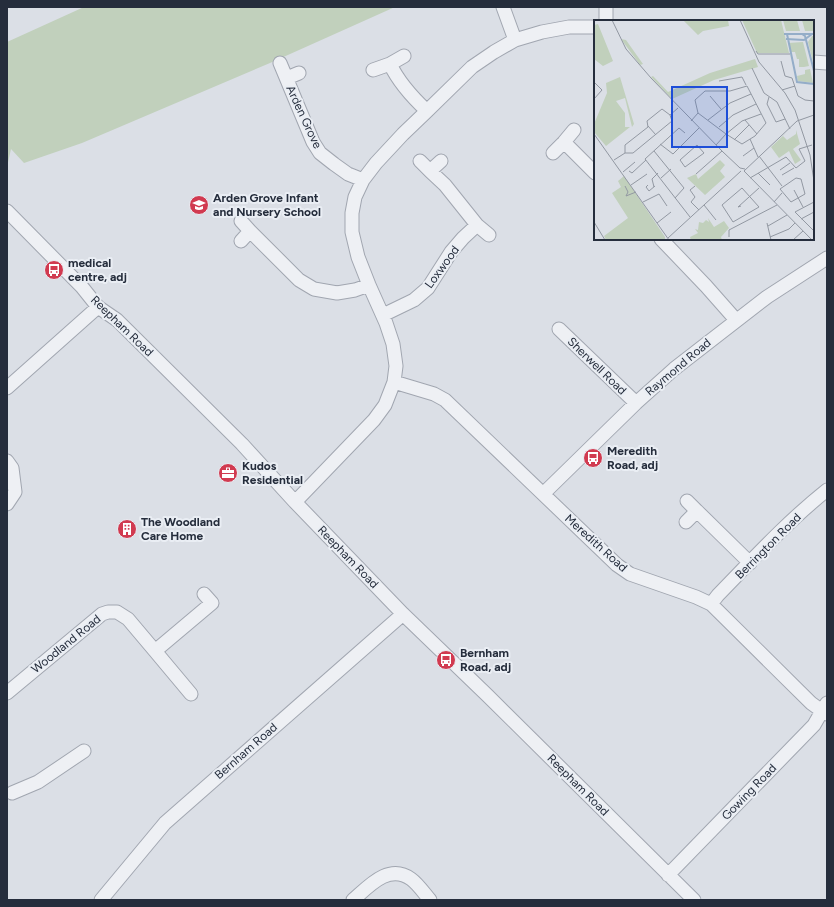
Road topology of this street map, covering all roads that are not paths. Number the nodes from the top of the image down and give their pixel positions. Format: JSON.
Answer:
{"nodes":[{"id":1,"x":503,"y":7,"type":"edge"},
{"id":2,"x":606,"y":7,"type":"edge"},
{"id":3,"x":606,"y":20,"type":"edge"},
{"id":4,"x":594,"y":27,"type":"edge"},
{"id":5,"x":516,"y":40,"type":"junction"},
{"id":6,"x":404,"y":56,"type":"dead end"},
{"id":7,"x":814,"y":62,"type":"edge"},
{"id":8,"x":280,"y":63,"type":"dead end"},
{"id":9,"x":827,"y":63,"type":"edge"},
{"id":10,"x":390,"y":64,"type":"junction"},
{"id":11,"x":373,"y":70,"type":"dead end"},
{"id":12,"x":299,"y":73,"type":"dead end"},
{"id":13,"x":286,"y":78,"type":"junction"},
{"id":14,"x":427,"y":111,"type":"junction"},
{"id":15,"x":574,"y":130,"type":"dead end"},
{"id":16,"x":564,"y":142,"type":"junction"},
{"id":17,"x":553,"y":153,"type":"dead end"},
{"id":18,"x":441,"y":161,"type":"dead end"},
{"id":19,"x":420,"y":162,"type":"dead end"},
{"id":20,"x":430,"y":171,"type":"junction"},
{"id":21,"x":594,"y":172,"type":"edge"},
{"id":22,"x":363,"y":180,"type":"junction"},
{"id":23,"x":7,"y":211,"type":"edge"},
{"id":24,"x":241,"y":221,"type":"dead end"},
{"id":25,"x":477,"y":225,"type":"junction"},
{"id":26,"x":250,"y":231,"type":"junction"},
{"id":27,"x":489,"y":235,"type":"dead end"},
{"id":28,"x":662,"y":240,"type":"edge"},
{"id":29,"x":241,"y":241,"type":"dead end"},
{"id":30,"x":827,"y":258,"type":"edge"},
{"id":31,"x":369,"y":285,"type":"junction"},
{"id":32,"x":98,"y":307,"type":"junction"},
{"id":33,"x":383,"y":315,"type":"junction"},
{"id":34,"x":736,"y":320,"type":"junction"},
{"id":35,"x":559,"y":329,"type":"dead end"},
{"id":36,"x":394,"y":382,"type":"junction"},
{"id":37,"x":7,"y":388,"type":"edge"},
{"id":38,"x":636,"y":403,"type":"junction"},
{"id":39,"x":7,"y":461,"type":"edge"},
{"id":40,"x":827,"y":490,"type":"edge"},
{"id":41,"x":543,"y":494,"type":"junction"},
{"id":42,"x":687,"y":501,"type":"dead end"},
{"id":43,"x":295,"y":502,"type":"junction"},
{"id":44,"x":7,"y":504,"type":"edge"},
{"id":45,"x":697,"y":511,"type":"junction"},
{"id":46,"x":686,"y":522,"type":"dead end"},
{"id":47,"x":750,"y":563,"type":"junction"},
{"id":48,"x":204,"y":594,"type":"dead end"},
{"id":49,"x":711,"y":604,"type":"junction"},
{"id":50,"x":403,"y":614,"type":"junction"},
{"id":51,"x":155,"y":651,"type":"junction"},
{"id":52,"x":7,"y":693,"type":"edge"},
{"id":53,"x":191,"y":694,"type":"dead end"},
{"id":54,"x":825,"y":709,"type":"edge"},
{"id":55,"x":84,"y":751,"type":"dead end"},
{"id":56,"x":9,"y":791,"type":"edge"},
{"id":57,"x":668,"y":875,"type":"junction"},
{"id":58,"x":101,"y":900,"type":"edge"},
{"id":59,"x":353,"y":900,"type":"edge"},
{"id":60,"x":430,"y":900,"type":"edge"},
{"id":61,"x":694,"y":900,"type":"edge"}],
"edges":[{"from":1,"to":5,"type":"street"},
{"from":2,"to":3,"type":"street"},
{"from":4,"to":5,"type":"street"},
{"from":5,"to":14,"type":"street"},
{"from":6,"to":10,"type":"street"},
{"from":7,"to":9,"type":"street"},
{"from":8,"to":13,"type":"street","name":"Arden Grove"},
{"from":10,"to":11,"type":"street"},
{"from":10,"to":14,"type":"street"},
{"from":12,"to":13,"type":"street","name":"Arden Grove"},
{"from":13,"to":22,"type":"street","name":"Arden Grove"},
{"from":14,"to":22,"type":"street"},
{"from":15,"to":16,"type":"street"},
{"from":16,"to":17,"type":"street"},
{"from":16,"to":21,"type":"street"},
{"from":18,"to":20,"type":"street"},
{"from":19,"to":20,"type":"street"},
{"from":20,"to":25,"type":"street"},
{"from":22,"to":31,"type":"street"},
{"from":23,"to":32,"type":"street","name":"Reepham Road"},
{"from":24,"to":26,"type":"street"},
{"from":25,"to":27,"type":"street"},
{"from":25,"to":33,"type":"street","name":"Loxwood"},
{"from":26,"to":29,"type":"street"},
{"from":26,"to":31,"type":"street"},
{"from":28,"to":34,"type":"street"},
{"from":30,"to":34,"type":"street","name":"Raymond Road"},
{"from":31,"to":33,"type":"street"},
{"from":32,"to":37,"type":"street"},
{"from":32,"to":43,"type":"street","name":"Reepham Road"},
{"from":33,"to":36,"type":"street"},
{"from":34,"to":38,"type":"street","name":"Raymond Road"},
{"from":35,"to":38,"type":"street","name":"Sherwell Road"},
{"from":36,"to":41,"type":"street","name":"Meredith Road"},
{"from":36,"to":43,"type":"street"},
{"from":38,"to":41,"type":"street","name":"Raymond Road"},
{"from":39,"to":44,"type":"street"},
{"from":40,"to":47,"type":"street","name":"Berrington Road"},
{"from":41,"to":49,"type":"street","name":"Meredith Road"},
{"from":42,"to":45,"type":"street"},
{"from":43,"to":50,"type":"street","name":"Reepham Road"},
{"from":45,"to":46,"type":"street"},
{"from":45,"to":47,"type":"street"},
{"from":47,"to":49,"type":"street","name":"Berrington Road"},
{"from":48,"to":51,"type":"street"},
{"from":49,"to":54,"type":"street","name":"Meredith Road"},
{"from":50,"to":57,"type":"street","name":"Reepham Road"},
{"from":50,"to":58,"type":"street","name":"Bernham Road"},
{"from":51,"to":52,"type":"street","name":"Woodland Road"},
{"from":51,"to":53,"type":"street","name":"Woodland Road"},
{"from":54,"to":57,"type":"street","name":"Gowing Road"},
{"from":55,"to":56,"type":"street"},
{"from":57,"to":61,"type":"street","name":"Reepham Road"},
{"from":59,"to":60,"type":"street"}]}
